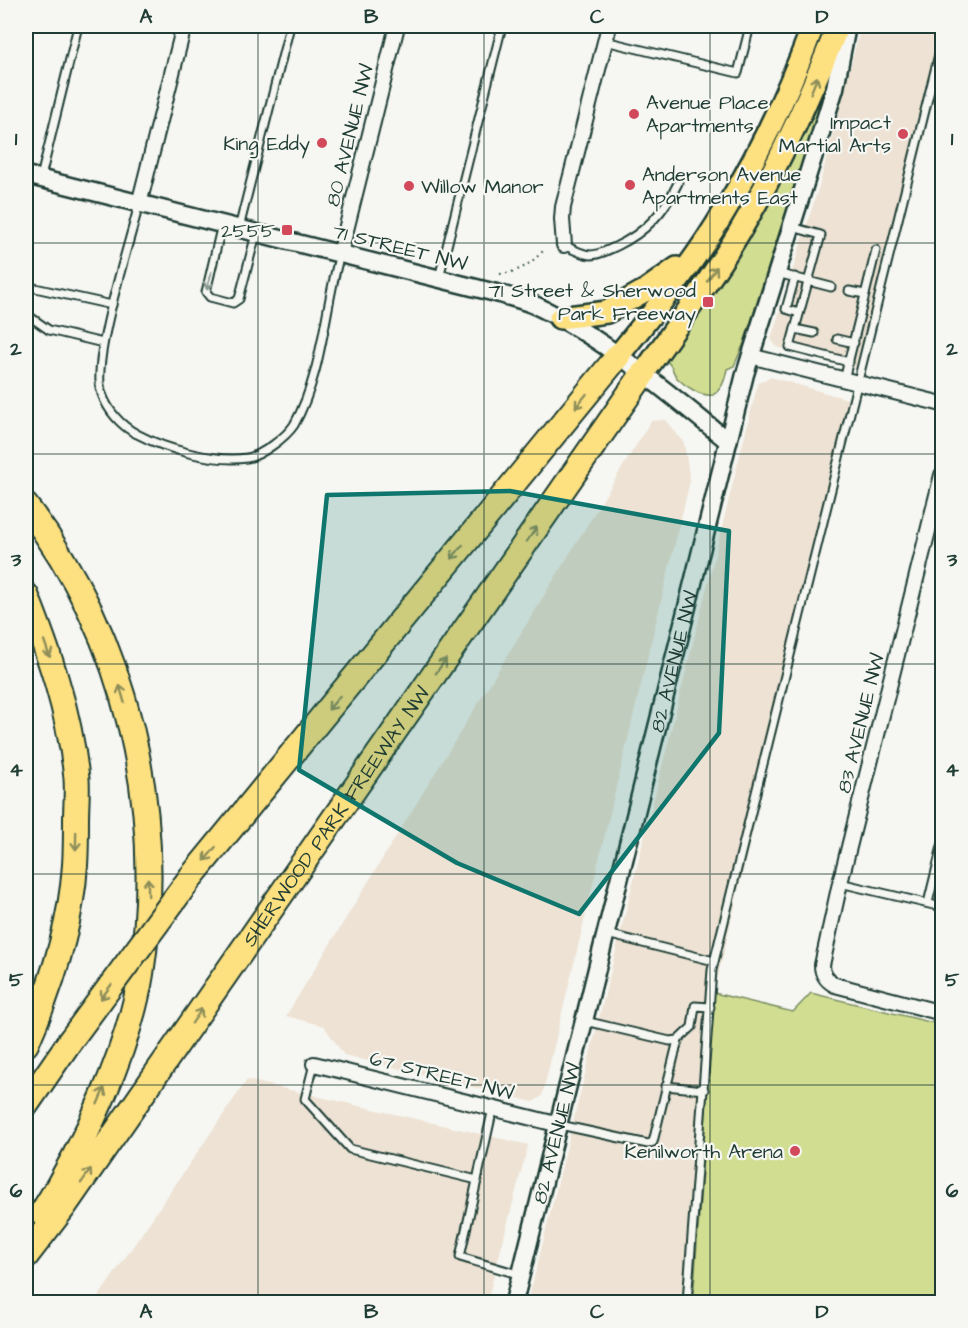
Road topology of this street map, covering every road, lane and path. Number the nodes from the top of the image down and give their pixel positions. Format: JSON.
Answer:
{"nodes":[{"id":1,"x":78,"y":26,"type":"edge"},
{"id":2,"x":184,"y":26,"type":"edge"},
{"id":3,"x":290,"y":26,"type":"edge"},
{"id":4,"x":397,"y":26,"type":"edge"},
{"id":5,"x":502,"y":26,"type":"edge"},
{"id":6,"x":609,"y":26,"type":"edge"},
{"id":7,"x":750,"y":26,"type":"edge"},
{"id":8,"x":813,"y":26,"type":"edge"},
{"id":9,"x":838,"y":26,"type":"edge"},
{"id":10,"x":847,"y":26,"type":"edge"},
{"id":11,"x":605,"y":41,"type":"junction"},
{"id":12,"x":942,"y":42,"type":"edge"},
{"id":13,"x":33,"y":177,"type":"edge"},
{"id":14,"x":678,"y":183,"type":"dead end"},
{"id":15,"x":139,"y":204,"type":"junction"},
{"id":16,"x":230,"y":226,"type":"junction"},
{"id":17,"x":792,"y":227,"type":"junction"},
{"id":18,"x":257,"y":232,"type":"junction"},
{"id":19,"x":564,"y":245,"type":"joint"},
{"id":20,"x":544,"y":250,"type":"dead end"},
{"id":21,"x":876,"y":250,"type":"dead end"},
{"id":22,"x":340,"y":254,"type":"junction"},
{"id":23,"x":695,"y":255,"type":"junction"},
{"id":24,"x":777,"y":273,"type":"junction"},
{"id":25,"x":500,"y":274,"type":"dead end"},
{"id":26,"x":439,"y":278,"type":"junction"},
{"id":27,"x":795,"y":278,"type":"junction"},
{"id":28,"x":808,"y":281,"type":"junction"},
{"id":29,"x":26,"y":286,"type":"edge"},
{"id":30,"x":831,"y":286,"type":"dead end"},
{"id":31,"x":849,"y":291,"type":"dead end"},
{"id":32,"x":865,"y":294,"type":"junction"},
{"id":33,"x":112,"y":305,"type":"junction"},
{"id":34,"x":800,"y":313,"type":"junction"},
{"id":35,"x":26,"y":314,"type":"edge"},
{"id":36,"x":560,"y":318,"type":"junction"},
{"id":37,"x":795,"y":329,"type":"junction"},
{"id":38,"x":814,"y":333,"type":"dead end"},
{"id":39,"x":837,"y":339,"type":"dead end"},
{"id":40,"x":104,"y":343,"type":"junction"},
{"id":41,"x":854,"y":343,"type":"junction"},
{"id":42,"x":618,"y":356,"type":"junction"},
{"id":43,"x":750,"y":356,"type":"junction"},
{"id":44,"x":849,"y":362,"type":"junction"},
{"id":45,"x":643,"y":374,"type":"junction"},
{"id":46,"x":851,"y":382,"type":"junction"},
{"id":47,"x":942,"y":404,"type":"edge"},
{"id":48,"x":728,"y":441,"type":"junction"},
{"id":49,"x":942,"y":475,"type":"edge"},
{"id":50,"x":939,"y":505,"type":"edge"},
{"id":51,"x":26,"y":506,"type":"edge"},
{"id":52,"x":26,"y":595,"type":"edge"},
{"id":53,"x":942,"y":846,"type":"edge"},
{"id":54,"x":840,"y":883,"type":"junction"},
{"id":55,"x":928,"y":903,"type":"junction"},
{"id":56,"x":942,"y":907,"type":"edge"},
{"id":57,"x":607,"y":934,"type":"junction"},
{"id":58,"x":714,"y":962,"type":"junction"},
{"id":59,"x":710,"y":1007,"type":"junction"},
{"id":60,"x":942,"y":1013,"type":"edge"},
{"id":61,"x":585,"y":1021,"type":"junction"},
{"id":62,"x":678,"y":1040,"type":"junction"},
{"id":63,"x":26,"y":1044,"type":"edge"},
{"id":64,"x":314,"y":1064,"type":"joint"},
{"id":65,"x":666,"y":1086,"type":"junction"},
{"id":66,"x":704,"y":1090,"type":"junction"},
{"id":67,"x":26,"y":1105,"type":"edge"},
{"id":68,"x":493,"y":1108,"type":"junction"},
{"id":69,"x":560,"y":1125,"type":"junction"},
{"id":70,"x":477,"y":1180,"type":"junction"},
{"id":71,"x":26,"y":1240,"type":"edge"},
{"id":72,"x":26,"y":1256,"type":"edge"},
{"id":73,"x":521,"y":1275,"type":"junction"},
{"id":74,"x":514,"y":1302,"type":"edge"},
{"id":75,"x":687,"y":1302,"type":"edge"}],
"edges":[{"from":1,"to":13,"type":"lane"},
{"from":2,"to":15,"type":"street"},
{"from":3,"to":16,"type":"lane"},
{"from":4,"to":22,"type":"street","name":"80 AVENUE NW"},
{"from":5,"to":26,"type":"lane"},
{"from":6,"to":11,"type":"street"},
{"from":7,"to":11,"type":"lane"},
{"from":8,"to":23,"type":"main road"},
{"from":45,"to":9,"type":"main road","one_way":true},
{"from":10,"to":17,"type":"street","name":"82 AVENUE NW"},
{"from":11,"to":19,"type":"street"},
{"from":12,"to":46,"type":"lane"},
{"from":13,"to":15,"type":"street","name":"71 STREET NW"},
{"from":14,"to":19,"type":"lane"},
{"from":15,"to":16,"type":"street","name":"71 STREET NW"},
{"from":15,"to":33,"type":"lane"},
{"from":16,"to":18,"type":"street","name":"71 STREET NW"},
{"from":16,"to":18,"type":"lane","one_way":true},
{"from":17,"to":24,"type":"street","name":"82 AVENUE NW"},
{"from":17,"to":28,"type":"lane"},
{"from":18,"to":22,"type":"street","name":"71 STREET NW"},
{"from":20,"to":25,"type":"path"},
{"from":21,"to":32,"type":"lane"},
{"from":22,"to":26,"type":"street","name":"71 STREET NW"},
{"from":22,"to":40,"type":"lane"},
{"from":23,"to":36,"type":"main road"},
{"from":23,"to":42,"type":"main road"},
{"from":24,"to":27,"type":"lane"},
{"from":24,"to":43,"type":"street","name":"82 AVENUE NW"},
{"from":26,"to":36,"type":"street","name":"71 STREET NW"},
{"from":27,"to":28,"type":"lane"},
{"from":27,"to":34,"type":"lane"},
{"from":28,"to":30,"type":"lane"},
{"from":28,"to":34,"type":"lane"},
{"from":29,"to":33,"type":"lane"},
{"from":31,"to":32,"type":"lane"},
{"from":32,"to":41,"type":"lane"},
{"from":33,"to":40,"type":"lane"},
{"from":34,"to":37,"type":"lane"},
{"from":35,"to":40,"type":"lane"},
{"from":36,"to":42,"type":"street","name":"71 STREET NW"},
{"from":37,"to":38,"type":"lane"},
{"from":37,"to":44,"type":"lane"},
{"from":39,"to":41,"type":"lane"},
{"from":41,"to":44,"type":"lane"},
{"from":42,"to":45,"type":"street","name":"71 STREET NW"},
{"from":42,"to":67,"type":"highway","one_way":true,"bridge":true},
{"from":43,"to":46,"type":"street"},
{"from":43,"to":48,"type":"street","name":"82 AVENUE NW"},
{"from":44,"to":46,"type":"lane"},
{"from":45,"to":48,"type":"street","name":"71 STREET NW"},
{"from":72,"to":45,"type":"highway","name":"SHERWOOD PARK FREEWAY NW","one_way":true},
{"from":46,"to":47,"type":"street"},
{"from":46,"to":58,"type":"lane"},
{"from":48,"to":57,"type":"street","name":"82 AVENUE NW"},
{"from":49,"to":50,"type":"street","name":"83 AVENUE NW"},
{"from":50,"to":54,"type":"street","name":"83 AVENUE NW"},
{"from":71,"to":51,"type":"highway","one_way":true},
{"from":52,"to":63,"type":"highway","one_way":true},
{"from":53,"to":55,"type":"lane"},
{"from":54,"to":55,"type":"lane"},
{"from":54,"to":60,"type":"street","name":"83 AVENUE NW"},
{"from":55,"to":56,"type":"lane"},
{"from":57,"to":58,"type":"lane"},
{"from":57,"to":61,"type":"street","name":"82 AVENUE NW"},
{"from":58,"to":59,"type":"lane"},
{"from":59,"to":62,"type":"lane"},
{"from":59,"to":66,"type":"lane"},
{"from":61,"to":62,"type":"lane"},
{"from":61,"to":69,"type":"street","name":"82 AVENUE NW"},
{"from":62,"to":65,"type":"lane"},
{"from":64,"to":68,"type":"street","name":"67 STREET NW"},
{"from":64,"to":70,"type":"lane"},
{"from":65,"to":66,"type":"lane"},
{"from":65,"to":69,"type":"lane"},
{"from":66,"to":75,"type":"lane"},
{"from":68,"to":69,"type":"street","name":"67 STREET NW"},
{"from":68,"to":70,"type":"lane"},
{"from":69,"to":73,"type":"street","name":"82 AVENUE NW"},
{"from":70,"to":73,"type":"lane"},
{"from":73,"to":74,"type":"street","name":"82 AVENUE NW"}]}
